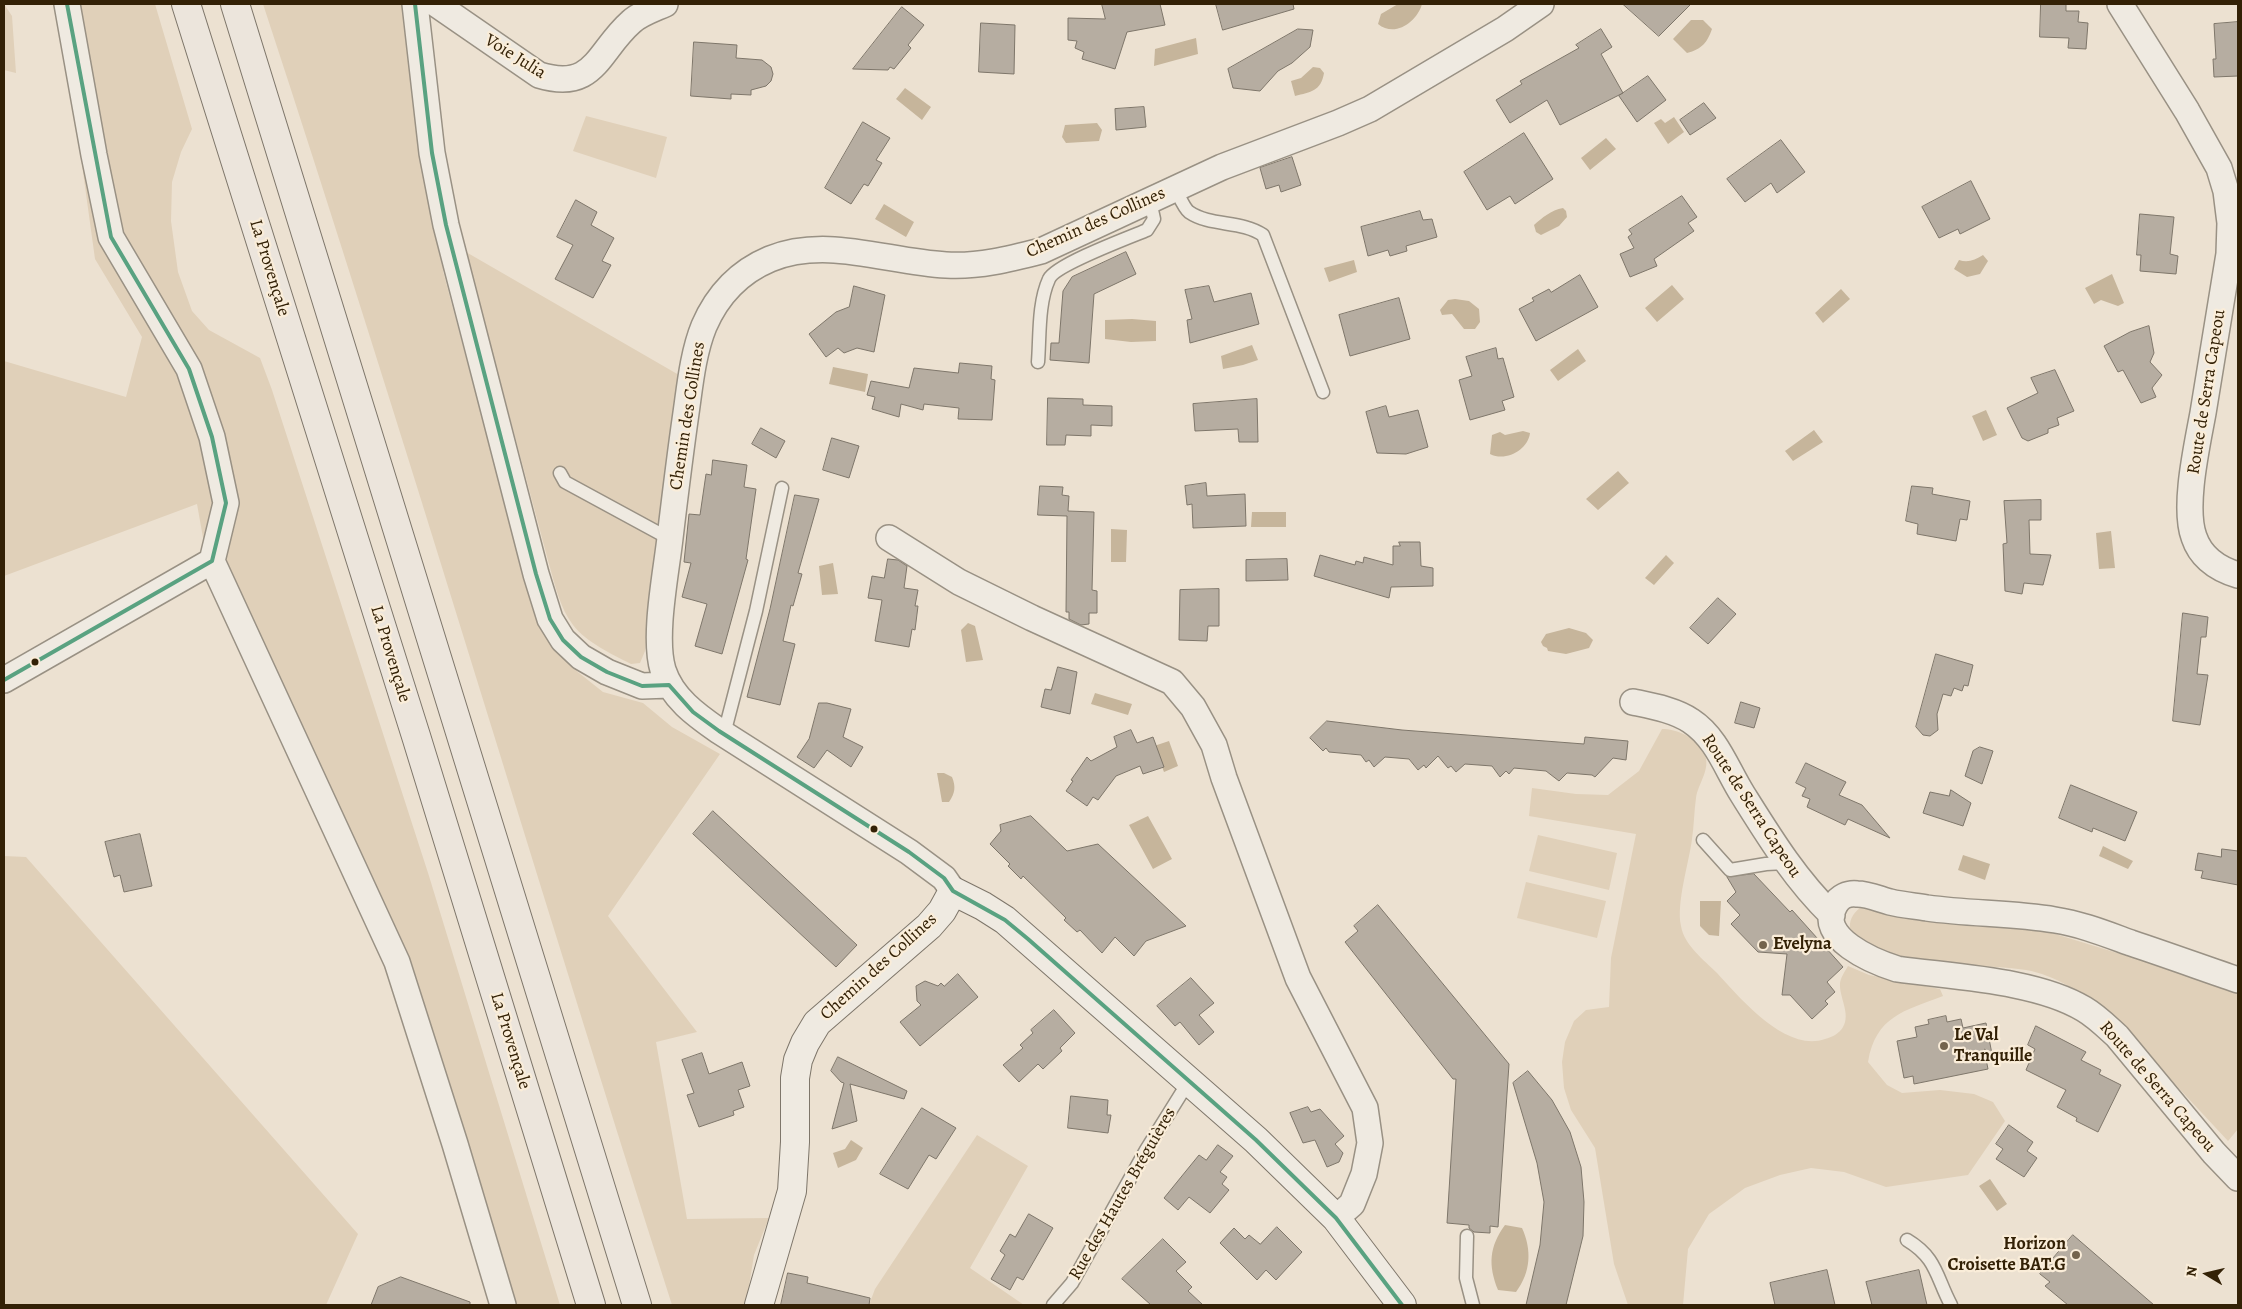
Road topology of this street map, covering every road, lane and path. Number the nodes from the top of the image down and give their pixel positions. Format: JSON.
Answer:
{"nodes":[{"id":1,"x":67,"y":4,"type":"edge"},
{"id":2,"x":186,"y":4,"type":"edge"},
{"id":3,"x":235,"y":4,"type":"edge"},
{"id":4,"x":415,"y":4,"type":"edge"},
{"id":5,"x":436,"y":4,"type":"edge"},
{"id":6,"x":665,"y":4,"type":"edge"},
{"id":7,"x":1541,"y":4,"type":"edge"},
{"id":8,"x":2120,"y":4,"type":"edge"},
{"id":9,"x":631,"y":13,"type":"edge"},
{"id":10,"x":1175,"y":188,"type":"junction"},
{"id":11,"x":1150,"y":201,"type":"junction"},
{"id":12,"x":1038,"y":362,"type":"dead end"},
{"id":13,"x":1323,"y":392,"type":"dead end"},
{"id":14,"x":560,"y":473,"type":"dead end"},
{"id":15,"x":782,"y":488,"type":"dead end"},
{"id":16,"x":889,"y":538,"type":"dead end"},
{"id":17,"x":670,"y":540,"type":"junction"},
{"id":18,"x":212,"y":561,"type":"junction"},
{"id":19,"x":2238,"y":575,"type":"edge"},
{"id":20,"x":4,"y":680,"type":"edge"},
{"id":21,"x":669,"y":685,"type":"junction"},
{"id":22,"x":1633,"y":702,"type":"dead end"},
{"id":23,"x":724,"y":734,"type":"junction"},
{"id":24,"x":1703,"y":840,"type":"dead end"},
{"id":25,"x":1786,"y":863,"type":"junction"},
{"id":26,"x":952,"y":892,"type":"junction"},
{"id":27,"x":1832,"y":914,"type":"junction"},
{"id":28,"x":2238,"y":980,"type":"edge"},
{"id":29,"x":1188,"y":1081,"type":"junction"},
{"id":30,"x":2238,"y":1178,"type":"edge"},
{"id":31,"x":1336,"y":1218,"type":"junction"},
{"id":32,"x":1467,"y":1236,"type":"dead end"},
{"id":33,"x":1907,"y":1240,"type":"dead end"},
{"id":34,"x":503,"y":1305,"type":"edge"},
{"id":35,"x":591,"y":1305,"type":"edge"},
{"id":36,"x":637,"y":1305,"type":"edge"},
{"id":37,"x":759,"y":1305,"type":"edge"},
{"id":38,"x":1053,"y":1305,"type":"edge"},
{"id":39,"x":1402,"y":1305,"type":"edge"},
{"id":40,"x":1473,"y":1305,"type":"edge"},
{"id":41,"x":1952,"y":1305,"type":"edge"}],
"edges":[{"from":1,"to":18,"type":"street"},
{"from":2,"to":35,"type":"highway","name":"La Provençale"},
{"from":3,"to":36,"type":"highway"},
{"from":4,"to":21,"type":"street"},
{"from":5,"to":9,"type":"street","name":"Voie Julia"},
{"from":6,"to":9,"type":"street","name":"Voie Julia"},
{"from":7,"to":10,"type":"street","name":"Chemin des Collines"},
{"from":8,"to":19,"type":"street","name":"Route de Serra Capeou"},
{"from":10,"to":11,"type":"street","name":"Chemin des Collines"},
{"from":10,"to":13,"type":"lane"},
{"from":11,"to":12,"type":"lane"},
{"from":11,"to":17,"type":"street","name":"Chemin des Collines"},
{"from":14,"to":17,"type":"lane"},
{"from":15,"to":23,"type":"lane"},
{"from":16,"to":31,"type":"street"},
{"from":17,"to":21,"type":"street","name":"Chemin des Collines"},
{"from":18,"to":20,"type":"street"},
{"from":18,"to":34,"type":"street"},
{"from":21,"to":23,"type":"street"},
{"from":22,"to":25,"type":"street","name":"Route de Serra Capeou"},
{"from":23,"to":26,"type":"street"},
{"from":24,"to":25,"type":"lane"},
{"from":25,"to":27,"type":"street","name":"Route de Serra Capeou"},
{"from":26,"to":29,"type":"street"},
{"from":26,"to":37,"type":"street","name":"Chemin des Collines"},
{"from":27,"to":28,"type":"street"},
{"from":27,"to":30,"type":"street","name":"Route de Serra Capeou"},
{"from":29,"to":31,"type":"street"},
{"from":29,"to":38,"type":"lane","name":"Rue des Hautes Bréguières"},
{"from":31,"to":39,"type":"street"},
{"from":32,"to":40,"type":"lane"},
{"from":33,"to":41,"type":"lane"}]}
